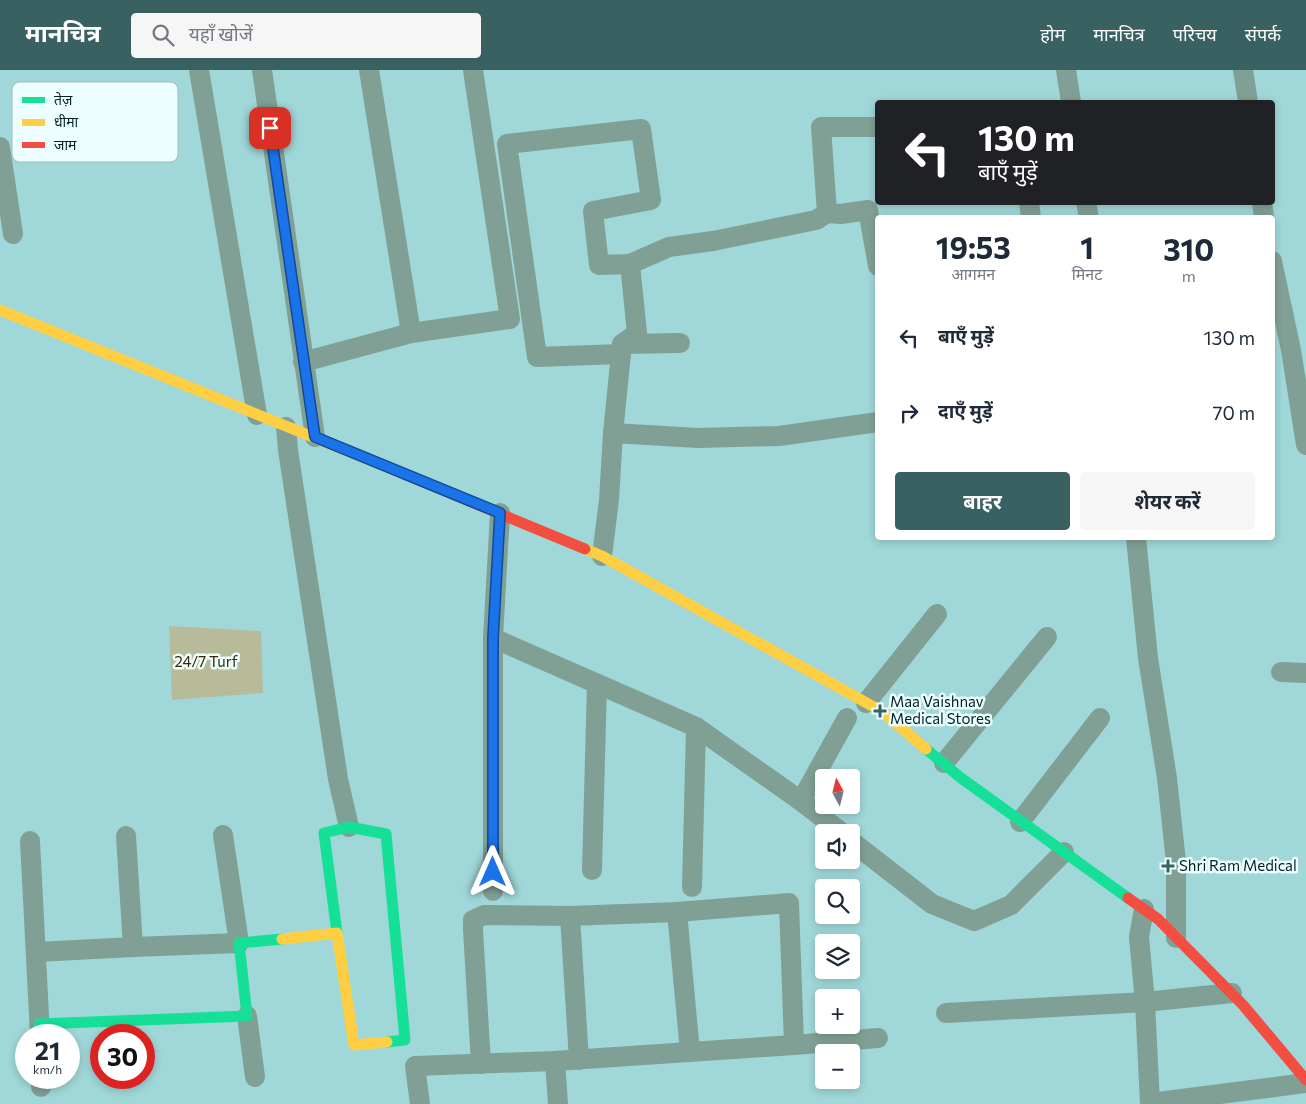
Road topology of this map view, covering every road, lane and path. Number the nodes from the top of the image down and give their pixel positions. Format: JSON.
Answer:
{"nodes":[{"id":1,"x":199,"y":70,"type":"edge"},
{"id":2,"x":262,"y":70,"type":"edge"},
{"id":3,"x":369,"y":70,"type":"edge"},
{"id":4,"x":473,"y":70,"type":"edge"},
{"id":5,"x":1066,"y":70,"type":"edge"},
{"id":6,"x":1243,"y":70,"type":"edge"},
{"id":7,"x":1071,"y":100,"type":"edge"},
{"id":8,"x":1248,"y":100,"type":"edge"},
{"id":9,"x":875,"y":127,"type":"edge"},
{"id":10,"x":0,"y":147,"type":"edge"},
{"id":11,"x":826,"y":213,"type":"junction"},
{"id":12,"x":13,"y":234,"type":"dead end"},
{"id":13,"x":875,"y":249,"type":"edge"},
{"id":14,"x":630,"y":264,"type":"junction"},
{"id":15,"x":1275,"y":271,"type":"edge"},
{"id":16,"x":0,"y":310,"type":"edge"},
{"id":17,"x":411,"y":333,"type":"junction"},
{"id":18,"x":680,"y":343,"type":"dead end"},
{"id":19,"x":622,"y":349,"type":"junction"},
{"id":20,"x":1298,"y":351,"type":"edge"},
{"id":21,"x":304,"y":362,"type":"junction"},
{"id":22,"x":256,"y":415,"type":"junction"},
{"id":23,"x":875,"y":422,"type":"edge"},
{"id":24,"x":286,"y":427,"type":"junction"},
{"id":25,"x":613,"y":433,"type":"junction"},
{"id":26,"x":315,"y":437,"type":"junction"},
{"id":27,"x":1306,"y":444,"type":"edge"},
{"id":28,"x":500,"y":513,"type":"junction"},
{"id":29,"x":1136,"y":540,"type":"edge"},
{"id":30,"x":602,"y":556,"type":"junction"},
{"id":31,"x":937,"y":614,"type":"dead end"},
{"id":32,"x":493,"y":638,"type":"junction"},
{"id":33,"x":1047,"y":638,"type":"dead end"},
{"id":34,"x":1281,"y":672,"type":"dead end"},
{"id":35,"x":1306,"y":673,"type":"edge"},
{"id":36,"x":598,"y":684,"type":"junction"},
{"id":37,"x":866,"y":703,"type":"junction"},
{"id":38,"x":846,"y":718,"type":"dead end"},
{"id":39,"x":1100,"y":718,"type":"dead end"},
{"id":40,"x":696,"y":727,"type":"junction"},
{"id":41,"x":944,"y":763,"type":"junction"},
{"id":42,"x":801,"y":802,"type":"junction"},
{"id":43,"x":1020,"y":822,"type":"junction"},
{"id":44,"x":830,"y":824,"type":"edge"},
{"id":45,"x":349,"y":827,"type":"junction"},
{"id":46,"x":223,"y":835,"type":"dead end"},
{"id":47,"x":126,"y":836,"type":"dead end"},
{"id":48,"x":30,"y":841,"type":"dead end"},
{"id":49,"x":860,"y":848,"type":"edge"},
{"id":50,"x":1064,"y":852,"type":"junction"},
{"id":51,"x":592,"y":870,"type":"dead end"},
{"id":52,"x":692,"y":887,"type":"dead end"},
{"id":53,"x":493,"y":891,"type":"dead end"},
{"id":54,"x":1144,"y":908,"type":"junction"},
{"id":55,"x":677,"y":912,"type":"junction"},
{"id":56,"x":570,"y":916,"type":"junction"},
{"id":57,"x":336,"y":933,"type":"junction"},
{"id":58,"x":1176,"y":938,"type":"junction"},
{"id":59,"x":238,"y":943,"type":"junction"},
{"id":60,"x":133,"y":947,"type":"junction"},
{"id":61,"x":37,"y":952,"type":"junction"},
{"id":62,"x":1232,"y":994,"type":"junction"},
{"id":63,"x":1145,"y":1002,"type":"junction"},
{"id":64,"x":946,"y":1013,"type":"dead end"},
{"id":65,"x":247,"y":1016,"type":"junction"},
{"id":66,"x":39,"y":1024,"type":"edge"},
{"id":67,"x":80,"y":1027,"type":"edge"},
{"id":68,"x":878,"y":1038,"type":"dead end"},
{"id":69,"x":794,"y":1045,"type":"junction"},
{"id":70,"x":690,"y":1052,"type":"junction"},
{"id":71,"x":579,"y":1060,"type":"junction"},
{"id":72,"x":555,"y":1062,"type":"junction"},
{"id":73,"x":481,"y":1064,"type":"junction"},
{"id":74,"x":255,"y":1078,"type":"dead end"},
{"id":75,"x":1306,"y":1081,"type":"edge"},
{"id":76,"x":420,"y":1104,"type":"edge"},
{"id":77,"x":558,"y":1104,"type":"edge"},
{"id":78,"x":1150,"y":1104,"type":"edge"}],
"edges":[{"from":1,"to":22,"type":"street"},
{"from":2,"to":21,"type":"street"},
{"from":3,"to":17,"type":"street"},
{"from":4,"to":17,"type":"street"},
{"from":5,"to":7,"type":"street"},
{"from":6,"to":8,"type":"street"},
{"from":9,"to":11,"type":"street"},
{"from":10,"to":12,"type":"street"},
{"from":11,"to":13,"type":"street"},
{"from":11,"to":14,"type":"street"},
{"from":14,"to":19,"type":"street"},
{"from":14,"to":19,"type":"street"},
{"from":15,"to":20,"type":"street"},
{"from":16,"to":22,"type":"street"},
{"from":17,"to":21,"type":"street"},
{"from":18,"to":19,"type":"street"},
{"from":19,"to":25,"type":"street"},
{"from":20,"to":27,"type":"street"},
{"from":21,"to":26,"type":"street"},
{"from":22,"to":24,"type":"street"},
{"from":23,"to":25,"type":"street"},
{"from":24,"to":26,"type":"street"},
{"from":24,"to":45,"type":"street"},
{"from":25,"to":30,"type":"street"},
{"from":26,"to":28,"type":"street"},
{"from":28,"to":30,"type":"street"},
{"from":28,"to":32,"type":"street"},
{"from":29,"to":58,"type":"street"},
{"from":30,"to":37,"type":"street"},
{"from":31,"to":37,"type":"street"},
{"from":32,"to":36,"type":"street"},
{"from":32,"to":53,"type":"street"},
{"from":33,"to":41,"type":"street"},
{"from":34,"to":35,"type":"street"},
{"from":36,"to":40,"type":"street"},
{"from":36,"to":51,"type":"street"},
{"from":37,"to":41,"type":"street"},
{"from":38,"to":42,"type":"street"},
{"from":39,"to":43,"type":"street"},
{"from":40,"to":42,"type":"street"},
{"from":40,"to":52,"type":"street"},
{"from":41,"to":43,"type":"street"},
{"from":42,"to":44,"type":"street"},
{"from":43,"to":50,"type":"street"},
{"from":45,"to":57,"type":"street"},
{"from":45,"to":57,"type":"street"},
{"from":46,"to":59,"type":"street"},
{"from":47,"to":60,"type":"street"},
{"from":48,"to":61,"type":"street"},
{"from":49,"to":50,"type":"street"},
{"from":50,"to":54,"type":"street"},
{"from":54,"to":58,"type":"street"},
{"from":54,"to":63,"type":"street"},
{"from":55,"to":56,"type":"street"},
{"from":55,"to":69,"type":"street"},
{"from":55,"to":70,"type":"street"},
{"from":56,"to":71,"type":"street"},
{"from":56,"to":73,"type":"street"},
{"from":57,"to":59,"type":"street"},
{"from":58,"to":62,"type":"street"},
{"from":59,"to":60,"type":"street"},
{"from":59,"to":65,"type":"street"},
{"from":60,"to":61,"type":"street"},
{"from":61,"to":66,"type":"street"},
{"from":62,"to":63,"type":"street"},
{"from":62,"to":75,"type":"street"},
{"from":63,"to":64,"type":"street"},
{"from":63,"to":78,"type":"street"},
{"from":65,"to":67,"type":"street"},
{"from":65,"to":74,"type":"street"},
{"from":68,"to":69,"type":"street"},
{"from":69,"to":70,"type":"street"},
{"from":70,"to":71,"type":"street"},
{"from":71,"to":72,"type":"street"},
{"from":72,"to":73,"type":"street"},
{"from":72,"to":77,"type":"street"},
{"from":73,"to":76,"type":"street"},
{"from":75,"to":78,"type":"street"}]}
